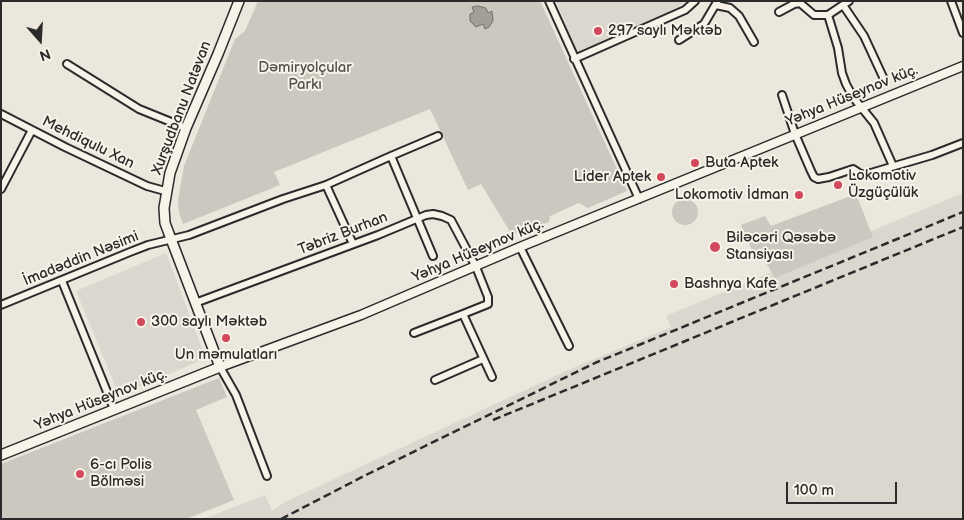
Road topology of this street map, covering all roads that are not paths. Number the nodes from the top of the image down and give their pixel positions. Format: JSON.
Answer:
{"nodes":[{"id":1,"x":238,"y":1,"type":"edge"},
{"id":2,"x":549,"y":1,"type":"edge"},
{"id":3,"x":695,"y":1,"type":"edge"},
{"id":4,"x":849,"y":1,"type":"edge"},
{"id":5,"x":951,"y":1,"type":"edge"},
{"id":6,"x":717,"y":3,"type":"edge"},
{"id":7,"x":842,"y":6,"type":"junction"},
{"id":8,"x":779,"y":12,"type":"dead end"},
{"id":9,"x":828,"y":15,"type":"junction"},
{"id":10,"x":963,"y":33,"type":"edge"},
{"id":11,"x":679,"y":40,"type":"dead end"},
{"id":12,"x":754,"y":42,"type":"dead end"},
{"id":13,"x":574,"y":59,"type":"junction"},
{"id":14,"x":67,"y":64,"type":"dead end"},
{"id":15,"x":963,"y":66,"type":"edge"},
{"id":16,"x":883,"y":77,"type":"dead end"},
{"id":17,"x":782,"y":95,"type":"dead end"},
{"id":18,"x":862,"y":106,"type":"junction"},
{"id":19,"x":1,"y":114,"type":"edge"},
{"id":20,"x":186,"y":128,"type":"junction"},
{"id":21,"x":32,"y":130,"type":"junction"},
{"id":22,"x":795,"y":134,"type":"junction"},
{"id":23,"x":438,"y":136,"type":"dead end"},
{"id":24,"x":963,"y":143,"type":"edge"},
{"id":25,"x":391,"y":156,"type":"junction"},
{"id":26,"x":893,"y":166,"type":"junction"},
{"id":27,"x":326,"y":186,"type":"junction"},
{"id":28,"x":1,"y":189,"type":"edge"},
{"id":29,"x":165,"y":191,"type":"junction"},
{"id":30,"x":639,"y":199,"type":"junction"},
{"id":31,"x":417,"y":218,"type":"junction"},
{"id":32,"x":171,"y":239,"type":"junction"},
{"id":33,"x":353,"y":244,"type":"junction"},
{"id":34,"x":520,"y":248,"type":"junction"},
{"id":35,"x":433,"y":256,"type":"dead end"},
{"id":36,"x":476,"y":267,"type":"junction"},
{"id":37,"x":62,"y":281,"type":"junction"},
{"id":38,"x":195,"y":303,"type":"junction"},
{"id":39,"x":1,"y":305,"type":"edge"},
{"id":40,"x":463,"y":314,"type":"junction"},
{"id":41,"x":414,"y":333,"type":"dead end"},
{"id":42,"x":569,"y":346,"type":"dead end"},
{"id":43,"x":483,"y":359,"type":"junction"},
{"id":44,"x":220,"y":367,"type":"junction"},
{"id":45,"x":492,"y":377,"type":"dead end"},
{"id":46,"x":435,"y":380,"type":"dead end"},
{"id":47,"x":114,"y":409,"type":"junction"},
{"id":48,"x":1,"y":455,"type":"edge"},
{"id":49,"x":267,"y":476,"type":"dead end"}],
"edges":[{"from":1,"to":20,"type":"main road","name":"Xurşudbanu Natəvan"},
{"from":2,"to":13,"type":"street"},
{"from":3,"to":13,"type":"street"},
{"from":4,"to":7,"type":"street"},
{"from":5,"to":10,"type":"street"},
{"from":6,"to":11,"type":"street"},
{"from":6,"to":12,"type":"street"},
{"from":7,"to":9,"type":"street"},
{"from":7,"to":16,"type":"street"},
{"from":8,"to":9,"type":"street"},
{"from":9,"to":18,"type":"street"},
{"from":13,"to":30,"type":"street"},
{"from":14,"to":20,"type":"street"},
{"from":15,"to":18,"type":"street","name":"Yəhya Hüseynov küç."},
{"from":17,"to":22,"type":"street"},
{"from":18,"to":22,"type":"street","name":"Yəhya Hüseynov küç."},
{"from":18,"to":26,"type":"street"},
{"from":19,"to":21,"type":"street","name":"Mehdiqulu Xan"},
{"from":20,"to":29,"type":"main road","name":"Xurşudbanu Natəvan"},
{"from":21,"to":28,"type":"street"},
{"from":21,"to":29,"type":"street","name":"Mehdiqulu Xan"},
{"from":22,"to":26,"type":"street"},
{"from":22,"to":30,"type":"street","name":"Yəhya Hüseynov küç."},
{"from":23,"to":25,"type":"street","name":"İmadəddin Nəsimi"},
{"from":24,"to":26,"type":"street"},
{"from":25,"to":27,"type":"street","name":"İmadəddin Nəsimi"},
{"from":25,"to":31,"type":"street"},
{"from":27,"to":32,"type":"street","name":"İmadəddin Nəsimi"},
{"from":27,"to":33,"type":"street"},
{"from":29,"to":32,"type":"main road","name":"Xurşudbanu Natəvan"},
{"from":30,"to":34,"type":"street","name":"Yəhya Hüseynov küç."},
{"from":31,"to":33,"type":"street","name":"Təbriz Burhan"},
{"from":31,"to":35,"type":"street"},
{"from":31,"to":36,"type":"street","name":"Təbriz Burhan"},
{"from":32,"to":37,"type":"street","name":"İmadəddin Nəsimi"},
{"from":32,"to":38,"type":"main road","name":"Xurşudbanu Natəvan"},
{"from":33,"to":38,"type":"street","name":"Təbriz Burhan"},
{"from":34,"to":36,"type":"street","name":"Yəhya Hüseynov küç."},
{"from":34,"to":42,"type":"street"},
{"from":36,"to":40,"type":"street","name":"Təbriz Burhan"},
{"from":36,"to":44,"type":"street","name":"Yəhya Hüseynov küç."},
{"from":37,"to":39,"type":"street","name":"İmadəddin Nəsimi"},
{"from":37,"to":47,"type":"street"},
{"from":38,"to":44,"type":"main road","name":"Xurşudbanu Natəvan"},
{"from":40,"to":41,"type":"street"},
{"from":40,"to":43,"type":"street"},
{"from":43,"to":45,"type":"street"},
{"from":43,"to":46,"type":"street"},
{"from":44,"to":47,"type":"main road","name":"Yəhya Hüseynov küç."},
{"from":44,"to":49,"type":"street"},
{"from":47,"to":48,"type":"main road","name":"Yəhya Hüseynov küç."}]}
